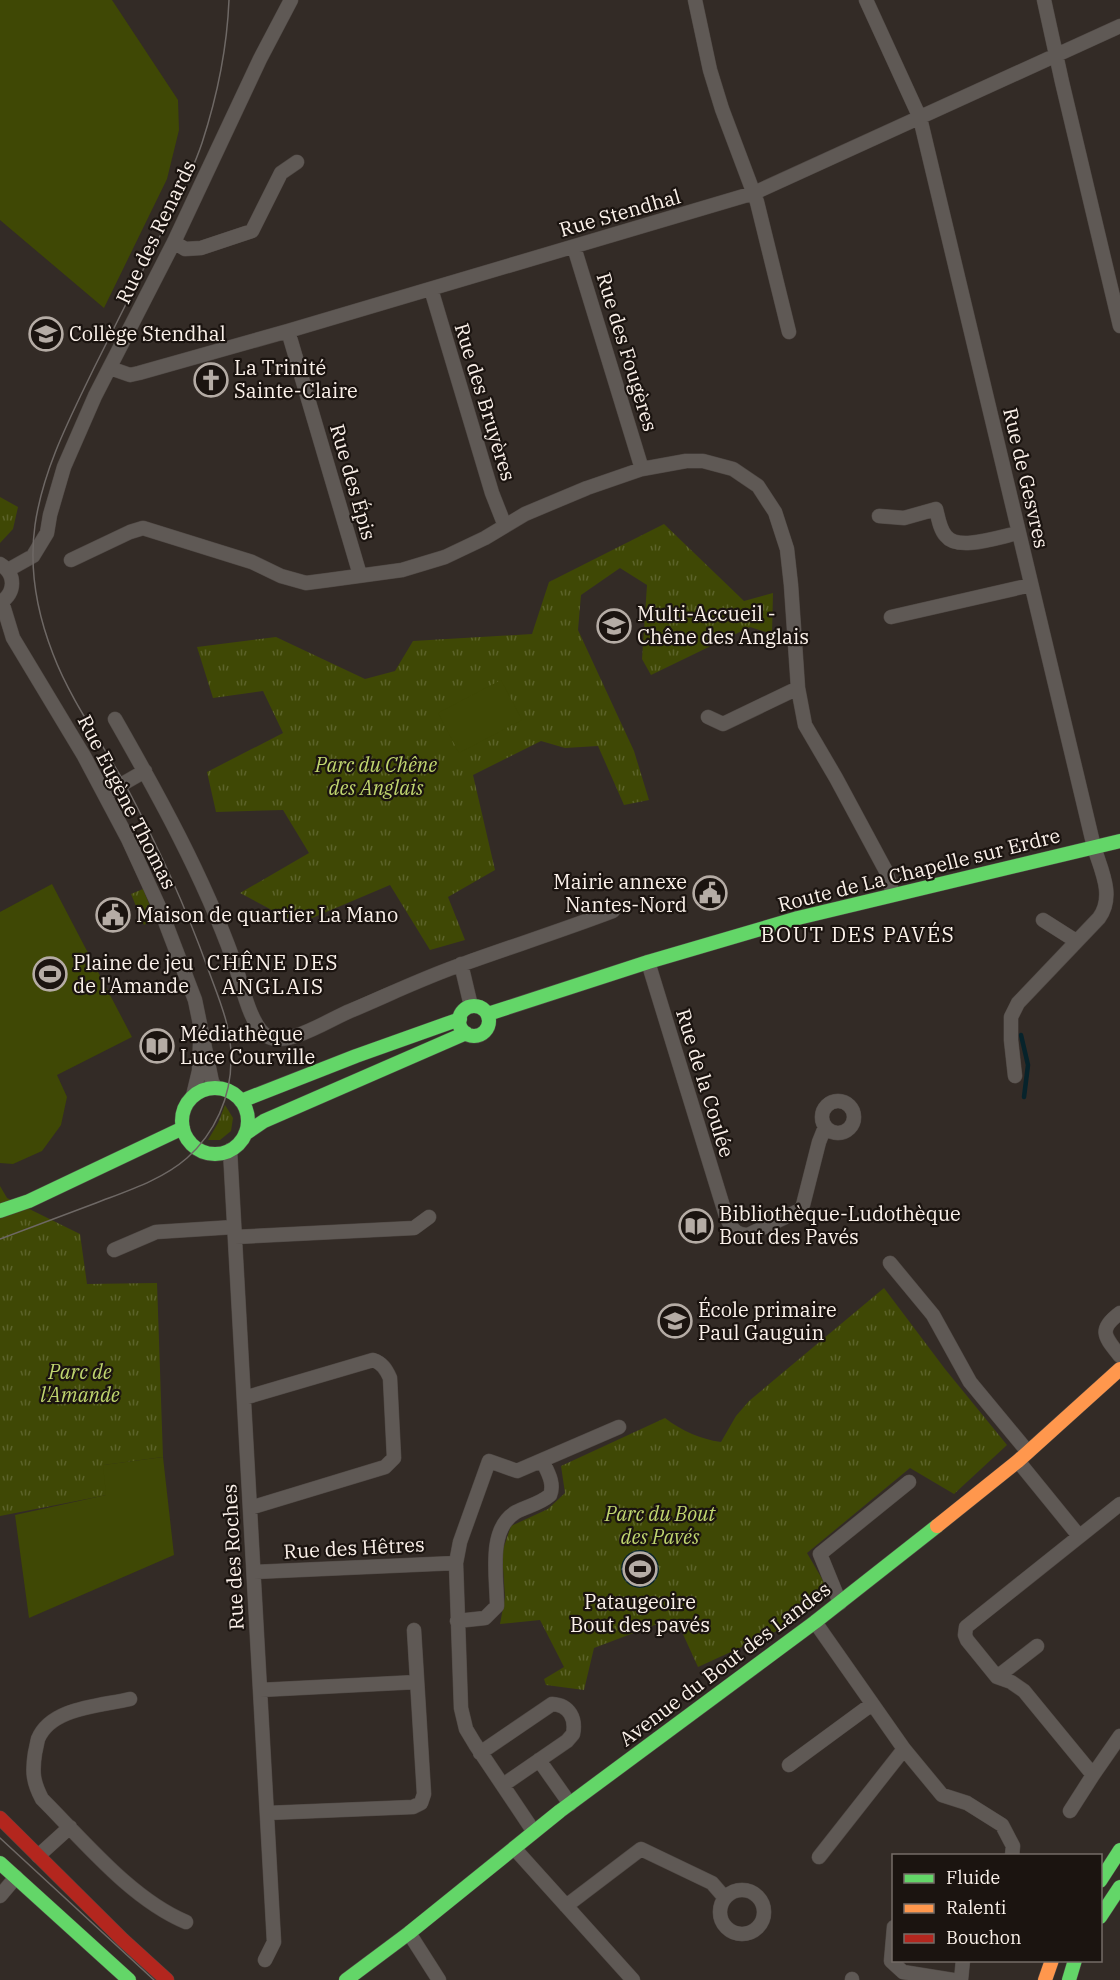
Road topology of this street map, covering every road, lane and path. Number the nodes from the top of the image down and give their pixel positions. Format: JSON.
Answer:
{"nodes":[{"id":1,"x":291,"y":0,"type":"edge"},
{"id":2,"x":695,"y":0,"type":"edge"},
{"id":3,"x":866,"y":0,"type":"edge"},
{"id":4,"x":1044,"y":0,"type":"edge"},
{"id":5,"x":1120,"y":26,"type":"edge"},
{"id":6,"x":1056,"y":55,"type":"junction"},
{"id":7,"x":920,"y":118,"type":"junction"},
{"id":8,"x":297,"y":162,"type":"dead end"},
{"id":9,"x":754,"y":193,"type":"junction"},
{"id":10,"x":174,"y":242,"type":"junction"},
{"id":11,"x":574,"y":247,"type":"junction"},
{"id":12,"x":430,"y":289,"type":"junction"},
{"id":13,"x":1120,"y":326,"type":"edge"},
{"id":14,"x":288,"y":331,"type":"junction"},
{"id":15,"x":789,"y":332,"type":"dead end"},
{"id":16,"x":110,"y":368,"type":"junction"},
{"id":17,"x":642,"y":469,"type":"junction"},
{"id":18,"x":879,"y":516,"type":"dead end"},
{"id":19,"x":505,"y":526,"type":"junction"},
{"id":20,"x":1019,"y":532,"type":"junction"},
{"id":21,"x":71,"y":560,"type":"dead end"},
{"id":22,"x":4,"y":567,"type":"edge"},
{"id":23,"x":360,"y":576,"type":"junction"},
{"id":24,"x":1031,"y":585,"type":"junction"},
{"id":25,"x":1,"y":603,"type":"edge"},
{"id":26,"x":891,"y":617,"type":"dead end"},
{"id":27,"x":798,"y":688,"type":"junction"},
{"id":28,"x":708,"y":717,"type":"dead end"},
{"id":29,"x":115,"y":719,"type":"dead end"},
{"id":30,"x":145,"y":771,"type":"junction"},
{"id":31,"x":105,"y":794,"type":"junction"},
{"id":32,"x":1120,"y":841,"type":"edge"},
{"id":33,"x":1094,"y":847,"type":"junction"},
{"id":34,"x":893,"y":894,"type":"junction"},
{"id":35,"x":613,"y":911,"type":"dead end"},
{"id":36,"x":1043,"y":920,"type":"dead end"},
{"id":37,"x":1076,"y":941,"type":"junction"},
{"id":38,"x":648,"y":962,"type":"junction"},
{"id":39,"x":461,"y":964,"type":"junction"},
{"id":40,"x":471,"y":1006,"type":"junction"},
{"id":41,"x":488,"y":1014,"type":"junction"},
{"id":42,"x":460,"y":1019,"type":"junction"},
{"id":43,"x":201,"y":1027,"type":"junction"},
{"id":44,"x":466,"y":1033,"type":"junction"},
{"id":45,"x":1015,"y":1076,"type":"dead end"},
{"id":46,"x":216,"y":1088,"type":"junction"},
{"id":47,"x":193,"y":1096,"type":"junction"},
{"id":48,"x":241,"y":1101,"type":"junction"},
{"id":49,"x":825,"y":1127,"type":"dead end"},
{"id":50,"x":183,"y":1128,"type":"junction"},
{"id":51,"x":245,"y":1134,"type":"junction"},
{"id":52,"x":230,"y":1150,"type":"junction"},
{"id":53,"x":0,"y":1211,"type":"edge"},
{"id":54,"x":429,"y":1217,"type":"dead end"},
{"id":55,"x":235,"y":1232,"type":"junction"},
{"id":56,"x":114,"y":1250,"type":"dead end"},
{"id":57,"x":890,"y":1263,"type":"dead end"},
{"id":58,"x":1120,"y":1313,"type":"edge"},
{"id":59,"x":1120,"y":1356,"type":"edge"},
{"id":60,"x":1120,"y":1369,"type":"edge"},
{"id":61,"x":244,"y":1398,"type":"junction"},
{"id":62,"x":619,"y":1427,"type":"dead end"},
{"id":63,"x":1023,"y":1457,"type":"junction"},
{"id":64,"x":542,"y":1460,"type":"junction"},
{"id":65,"x":909,"y":1482,"type":"dead end"},
{"id":66,"x":1120,"y":1504,"type":"edge"},
{"id":67,"x":250,"y":1508,"type":"junction"},
{"id":68,"x":1079,"y":1536,"type":"junction"},
{"id":69,"x":456,"y":1563,"type":"junction"},
{"id":70,"x":254,"y":1572,"type":"junction"},
{"id":71,"x":840,"y":1602,"type":"junction"},
{"id":72,"x":457,"y":1621,"type":"junction"},
{"id":73,"x":815,"y":1622,"type":"junction"},
{"id":74,"x":414,"y":1630,"type":"dead end"},
{"id":75,"x":1037,"y":1646,"type":"dead end"},
{"id":76,"x":997,"y":1677,"type":"junction"},
{"id":77,"x":417,"y":1682,"type":"junction"},
{"id":78,"x":260,"y":1690,"type":"junction"},
{"id":79,"x":130,"y":1699,"type":"dead end"},
{"id":80,"x":873,"y":1704,"type":"junction"},
{"id":81,"x":1120,"y":1736,"type":"edge"},
{"id":82,"x":903,"y":1749,"type":"junction"},
{"id":83,"x":480,"y":1753,"type":"junction"},
{"id":84,"x":539,"y":1760,"type":"junction"},
{"id":85,"x":789,"y":1765,"type":"dead end"},
{"id":86,"x":1094,"y":1775,"type":"junction"},
{"id":87,"x":503,"y":1785,"type":"junction"},
{"id":88,"x":570,"y":1804,"type":"junction"},
{"id":89,"x":1070,"y":1811,"type":"dead end"},
{"id":90,"x":267,"y":1813,"type":"junction"},
{"id":91,"x":0,"y":1818,"type":"edge"},
{"id":92,"x":69,"y":1827,"type":"junction"},
{"id":93,"x":534,"y":1832,"type":"junction"},
{"id":94,"x":514,"y":1848,"type":"junction"},
{"id":95,"x":1120,"y":1850,"type":"edge"},
{"id":96,"x":1012,"y":1854,"type":"edge"},
{"id":97,"x":38,"y":1856,"type":"junction"},
{"id":98,"x":819,"y":1857,"type":"dead end"},
{"id":99,"x":0,"y":1863,"type":"edge"},
{"id":100,"x":16,"y":1877,"type":"junction"},
{"id":101,"x":1102,"y":1879,"type":"edge"},
{"id":102,"x":1120,"y":1887,"type":"edge"},
{"id":103,"x":0,"y":1896,"type":"edge"},
{"id":104,"x":725,"y":1898,"type":"dead end"},
{"id":105,"x":566,"y":1906,"type":"junction"},
{"id":106,"x":1102,"y":1915,"type":"edge"},
{"id":107,"x":186,"y":1922,"type":"dead end"},
{"id":108,"x":409,"y":1932,"type":"junction"},
{"id":109,"x":265,"y":1960,"type":"dead end"},
{"id":110,"x":892,"y":1962,"type":"edge"},
{"id":111,"x":963,"y":1962,"type":"edge"},
{"id":112,"x":1051,"y":1962,"type":"edge"},
{"id":113,"x":1074,"y":1962,"type":"edge"},
{"id":114,"x":129,"y":1980,"type":"edge"},
{"id":115,"x":167,"y":1980,"type":"edge"},
{"id":116,"x":346,"y":1980,"type":"edge"},
{"id":117,"x":439,"y":1980,"type":"edge"},
{"id":118,"x":633,"y":1980,"type":"edge"},
{"id":119,"x":953,"y":1980,"type":"edge"},
{"id":120,"x":960,"y":1980,"type":"edge"},
{"id":121,"x":1045,"y":1980,"type":"edge"},
{"id":122,"x":1069,"y":1980,"type":"edge"}],
"edges":[{"from":1,"to":10,"type":"street","name":"Rue des Renards"},
{"from":2,"to":9,"type":"street"},
{"from":3,"to":7,"type":"street","name":"Rue de Gesvres"},
{"from":4,"to":6,"type":"street"},
{"from":5,"to":6,"type":"street","name":"Rue Stendhal"},
{"from":6,"to":7,"type":"street","name":"Rue Stendhal"},
{"from":6,"to":13,"type":"street"},
{"from":7,"to":9,"type":"street","name":"Rue Stendhal"},
{"from":7,"to":20,"type":"street","name":"Rue de Gesvres"},
{"from":8,"to":10,"type":"street"},
{"from":9,"to":11,"type":"street","name":"Rue Stendhal"},
{"from":9,"to":15,"type":"street"},
{"from":10,"to":16,"type":"street","name":"Rue des Renards"},
{"from":11,"to":12,"type":"street","name":"Rue Stendhal"},
{"from":11,"to":17,"type":"street","name":"Rue des Fougères"},
{"from":12,"to":14,"type":"street","name":"Rue Stendhal"},
{"from":12,"to":19,"type":"street","name":"Rue des Bruyères"},
{"from":14,"to":16,"type":"street","name":"Rue Stendhal"},
{"from":14,"to":23,"type":"street","name":"Rue des Épis"},
{"from":16,"to":22,"type":"street","name":"Rue des Renards"},
{"from":17,"to":19,"type":"street"},
{"from":17,"to":27,"type":"street"},
{"from":18,"to":20,"type":"street"},
{"from":19,"to":23,"type":"street"},
{"from":20,"to":24,"type":"street","name":"Rue de Gesvres"},
{"from":21,"to":23,"type":"street"},
{"from":22,"to":25,"type":"street"},
{"from":24,"to":26,"type":"street"},
{"from":24,"to":33,"type":"street","name":"Rue de Gesvres"},
{"from":25,"to":31,"type":"street","name":"Rue Eugène Thomas"},
{"from":27,"to":28,"type":"street"},
{"from":27,"to":34,"type":"street"},
{"from":29,"to":30,"type":"street"},
{"from":30,"to":31,"type":"street"},
{"from":30,"to":39,"type":"street"},
{"from":31,"to":43,"type":"street","name":"Rue Eugène Thomas"},
{"from":32,"to":33,"type":"street","name":"Route de La Chapelle sur Erdre"},
{"from":33,"to":34,"type":"street","name":"Route de La Chapelle sur Erdre"},
{"from":33,"to":37,"type":"street","name":"Rue de Gesvres"},
{"from":34,"to":38,"type":"street","name":"Route de La Chapelle sur Erdre"},
{"from":35,"to":39,"type":"street"},
{"from":36,"to":37,"type":"street"},
{"from":37,"to":45,"type":"street","name":"Rue de Gesvres"},
{"from":38,"to":41,"type":"street","name":"Route de La Chapelle sur Erdre"},
{"from":38,"to":49,"type":"street","name":"Rue de la Coulée"},
{"from":39,"to":40,"type":"street"},
{"from":40,"to":41,"type":"street"},
{"from":40,"to":42,"type":"street"},
{"from":41,"to":44,"type":"street"},
{"from":42,"to":44,"type":"street"},
{"from":42,"to":48,"type":"street"},
{"from":43,"to":46,"type":"street","name":"Rue Eugène Thomas"},
{"from":43,"to":47,"type":"street","name":"Rue Eugène Thomas"},
{"from":44,"to":51,"type":"street"},
{"from":46,"to":47,"type":"street"},
{"from":46,"to":48,"type":"street"},
{"from":47,"to":50,"type":"street"},
{"from":48,"to":51,"type":"street"},
{"from":50,"to":52,"type":"street"},
{"from":50,"to":53,"type":"street"},
{"from":51,"to":52,"type":"street"},
{"from":52,"to":55,"type":"street","name":"Rue des Roches"},
{"from":54,"to":55,"type":"street"},
{"from":55,"to":56,"type":"street"},
{"from":55,"to":61,"type":"street","name":"Rue des Roches"},
{"from":57,"to":63,"type":"street"},
{"from":58,"to":59,"type":"street"},
{"from":60,"to":63,"type":"street","name":"Avenue du Bout des Landes"},
{"from":61,"to":67,"type":"street","name":"Rue des Roches"},
{"from":61,"to":67,"type":"street"},
{"from":62,"to":64,"type":"street"},
{"from":63,"to":68,"type":"street"},
{"from":63,"to":71,"type":"street","name":"Avenue du Bout des Landes"},
{"from":64,"to":69,"type":"street"},
{"from":64,"to":72,"type":"street"},
{"from":65,"to":71,"type":"street"},
{"from":66,"to":68,"type":"street"},
{"from":67,"to":70,"type":"street","name":"Rue des Roches"},
{"from":68,"to":76,"type":"street"},
{"from":69,"to":70,"type":"street","name":"Rue des Hêtres"},
{"from":69,"to":72,"type":"street"},
{"from":70,"to":78,"type":"street","name":"Rue des Roches"},
{"from":71,"to":73,"type":"street","name":"Avenue du Bout des Landes"},
{"from":72,"to":83,"type":"street"},
{"from":73,"to":80,"type":"street"},
{"from":73,"to":88,"type":"street","name":"Avenue du Bout des Landes"},
{"from":74,"to":77,"type":"street"},
{"from":75,"to":76,"type":"street"},
{"from":76,"to":86,"type":"street"},
{"from":77,"to":78,"type":"street"},
{"from":77,"to":90,"type":"street"},
{"from":78,"to":90,"type":"street","name":"Rue des Roches"},
{"from":79,"to":92,"type":"street"},
{"from":80,"to":82,"type":"street"},
{"from":80,"to":85,"type":"street"},
{"from":81,"to":86,"type":"street"},
{"from":82,"to":96,"type":"street"},
{"from":82,"to":98,"type":"street"},
{"from":83,"to":84,"type":"street"},
{"from":83,"to":87,"type":"street"},
{"from":84,"to":87,"type":"street"},
{"from":84,"to":88,"type":"street"},
{"from":86,"to":89,"type":"street"},
{"from":87,"to":93,"type":"street"},
{"from":88,"to":93,"type":"street","name":"Avenue du Bout des Landes"},
{"from":90,"to":109,"type":"street","name":"Rue des Roches"},
{"from":91,"to":97,"type":"street"},
{"from":92,"to":97,"type":"street"},
{"from":92,"to":107,"type":"street"},
{"from":93,"to":94,"type":"street","name":"Avenue du Bout des Landes"},
{"from":94,"to":105,"type":"street"},
{"from":94,"to":108,"type":"street","name":"Avenue du Bout des Landes"},
{"from":95,"to":101,"type":"street"},
{"from":97,"to":115,"type":"street"},
{"from":99,"to":100,"type":"street"},
{"from":100,"to":103,"type":"street"},
{"from":100,"to":114,"type":"street"},
{"from":102,"to":106,"type":"street"},
{"from":104,"to":105,"type":"street"},
{"from":105,"to":118,"type":"street"},
{"from":108,"to":116,"type":"street","name":"Avenue du Bout des Landes"},
{"from":108,"to":117,"type":"street"},
{"from":110,"to":119,"type":"street"},
{"from":111,"to":120,"type":"street"},
{"from":112,"to":121,"type":"street"},
{"from":113,"to":122,"type":"street"}]}
